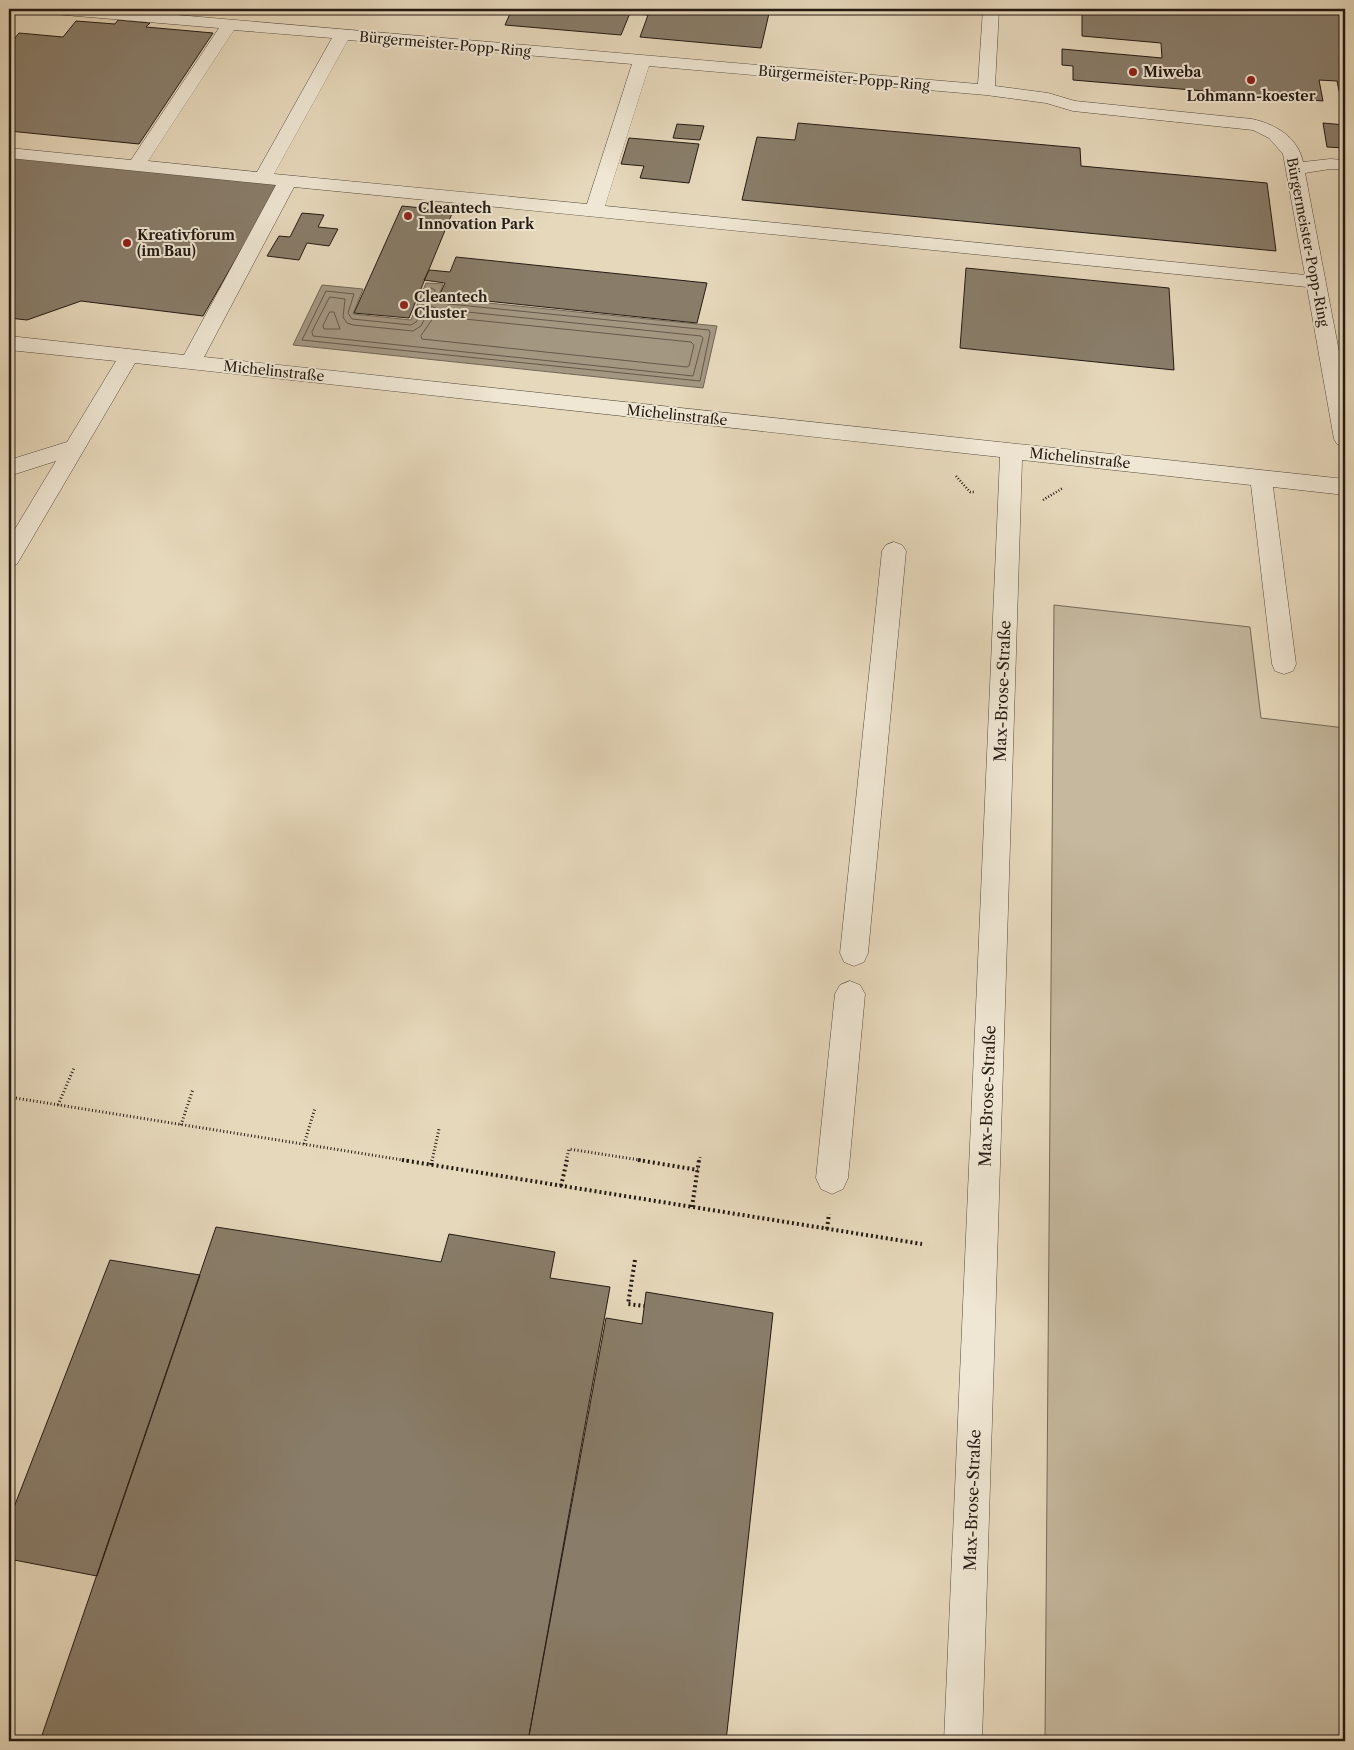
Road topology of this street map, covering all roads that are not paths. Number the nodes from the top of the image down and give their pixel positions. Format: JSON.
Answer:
{"nodes":[{"id":1,"x":54,"y":9,"type":"edge"},
{"id":2,"x":258,"y":9,"type":"edge"},
{"id":3,"x":990,"y":9,"type":"edge"},
{"id":4,"x":229,"y":25,"type":"junction"},
{"id":5,"x":247,"y":27,"type":"junction"},
{"id":6,"x":342,"y":35,"type":"junction"},
{"id":7,"x":642,"y":61,"type":"junction"},
{"id":8,"x":986,"y":90,"type":"junction"},
{"id":9,"x":9,"y":154,"type":"edge"},
{"id":10,"x":1345,"y":165,"type":"edge"},
{"id":11,"x":136,"y":166,"type":"junction"},
{"id":12,"x":1296,"y":169,"type":"junction"},
{"id":13,"x":262,"y":179,"type":"junction"},
{"id":14,"x":287,"y":182,"type":"junction"},
{"id":15,"x":594,"y":211,"type":"junction"},
{"id":16,"x":1316,"y":282,"type":"junction"},
{"id":17,"x":9,"y":343,"type":"edge"},
{"id":18,"x":130,"y":354,"type":"junction"},
{"id":19,"x":191,"y":362,"type":"junction"},
{"id":20,"x":1345,"y":438,"type":"edge"},
{"id":21,"x":75,"y":447,"type":"junction"},
{"id":22,"x":1011,"y":450,"type":"junction"},
{"id":23,"x":9,"y":468,"type":"edge"},
{"id":24,"x":1261,"y":478,"type":"junction"},
{"id":25,"x":1345,"y":487,"type":"edge"},
{"id":26,"x":894,"y":551,"type":"dead end"},
{"id":27,"x":9,"y":558,"type":"edge"},
{"id":28,"x":1284,"y":664,"type":"dead end"},
{"id":29,"x":854,"y":953,"type":"dead end"},
{"id":30,"x":850,"y":994,"type":"dead end"},
{"id":31,"x":832,"y":1178,"type":"dead end"},
{"id":32,"x":962,"y":1741,"type":"edge"}],
"edges":[{"from":1,"to":4,"type":"street","name":"Bürgermeister-Popp-Ring"},
{"from":2,"to":5,"type":"street"},
{"from":3,"to":8,"type":"street"},
{"from":4,"to":5,"type":"street","name":"Bürgermeister-Popp-Ring"},
{"from":4,"to":11,"type":"street"},
{"from":5,"to":6,"type":"street","name":"Bürgermeister-Popp-Ring"},
{"from":6,"to":7,"type":"street","name":"Bürgermeister-Popp-Ring"},
{"from":6,"to":13,"type":"street"},
{"from":7,"to":8,"type":"street","name":"Bürgermeister-Popp-Ring"},
{"from":7,"to":15,"type":"street"},
{"from":8,"to":12,"type":"street","name":"Bürgermeister-Popp-Ring"},
{"from":9,"to":11,"type":"street"},
{"from":10,"to":12,"type":"street"},
{"from":11,"to":13,"type":"street"},
{"from":12,"to":16,"type":"street","name":"Bürgermeister-Popp-Ring"},
{"from":13,"to":14,"type":"street"},
{"from":14,"to":15,"type":"street"},
{"from":14,"to":19,"type":"street"},
{"from":15,"to":16,"type":"street"},
{"from":16,"to":20,"type":"street","name":"Bürgermeister-Popp-Ring"},
{"from":17,"to":18,"type":"street","name":"Michelinstraße"},
{"from":18,"to":19,"type":"street","name":"Michelinstraße"},
{"from":18,"to":21,"type":"street"},
{"from":19,"to":22,"type":"street","name":"Michelinstraße"},
{"from":21,"to":23,"type":"street"},
{"from":21,"to":27,"type":"street"},
{"from":22,"to":24,"type":"street","name":"Michelinstraße"},
{"from":22,"to":32,"type":"street","name":"Max-Brose-Straße"},
{"from":24,"to":25,"type":"street","name":"Michelinstraße"},
{"from":24,"to":28,"type":"street"},
{"from":26,"to":29,"type":"street"},
{"from":30,"to":31,"type":"street"}]}
